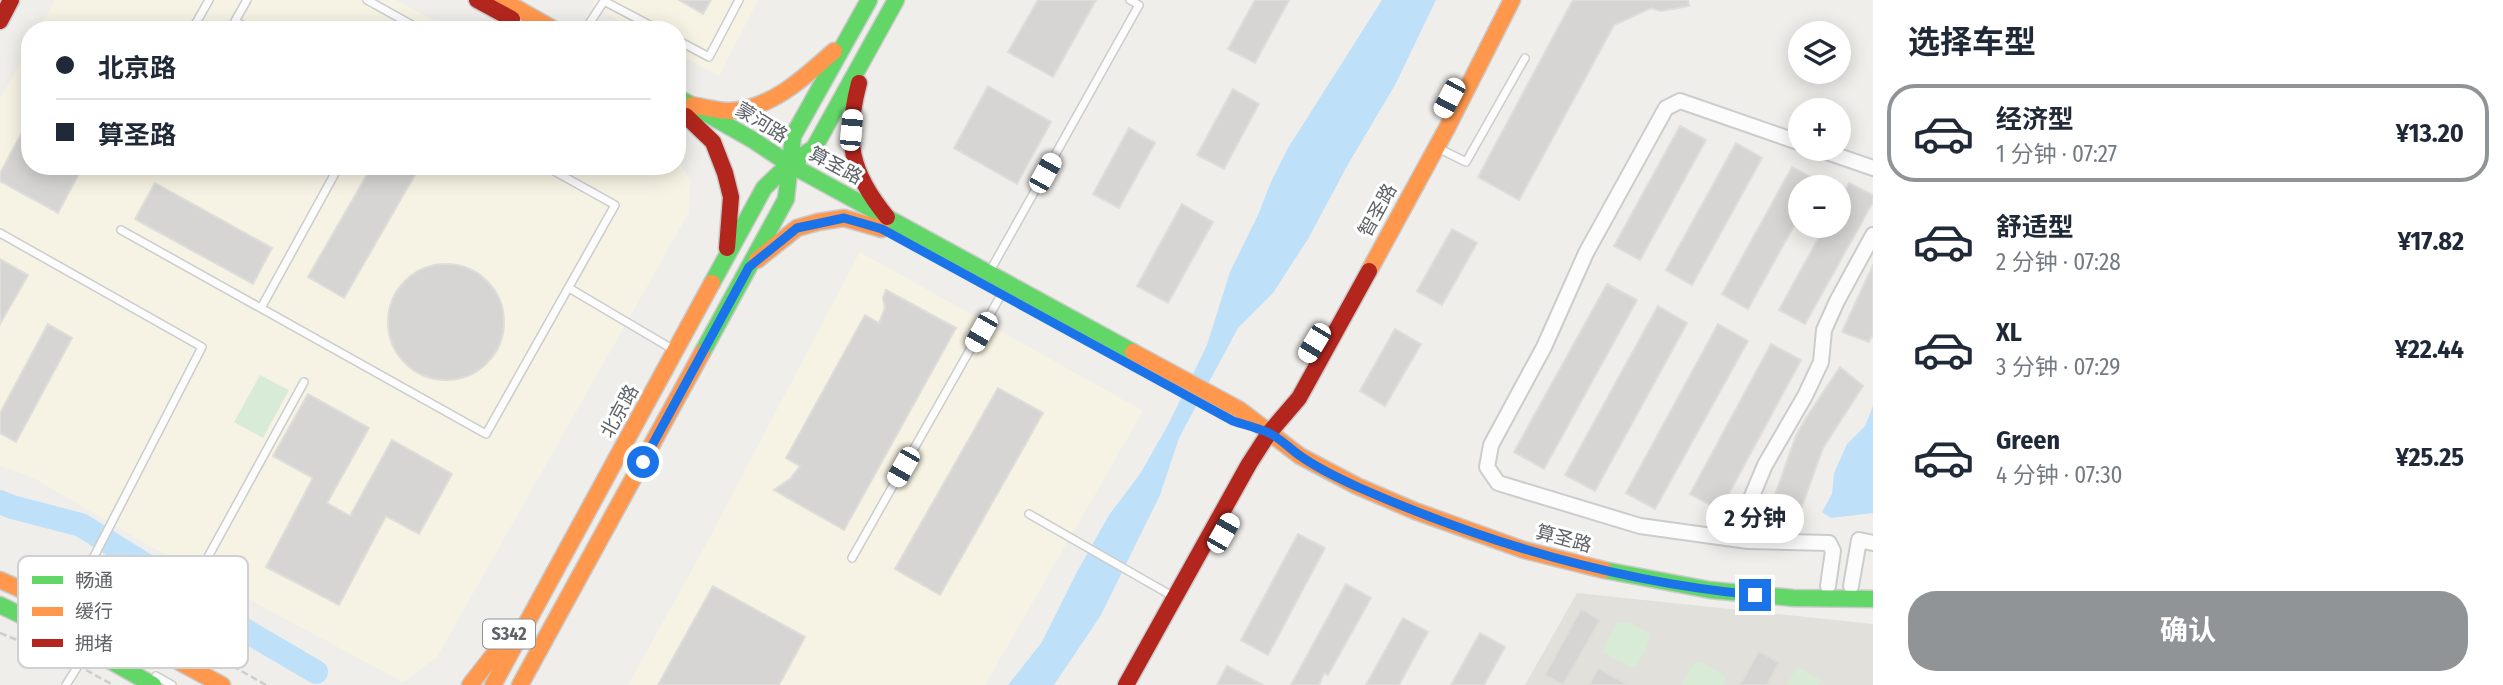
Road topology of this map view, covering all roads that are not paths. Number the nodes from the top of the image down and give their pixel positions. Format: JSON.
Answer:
{"nodes":[{"id":1,"x":11,"y":0,"type":"edge"},
{"id":2,"x":209,"y":0,"type":"edge"},
{"id":3,"x":247,"y":0,"type":"edge"},
{"id":4,"x":367,"y":0,"type":"edge"},
{"id":5,"x":477,"y":0,"type":"edge"},
{"id":6,"x":502,"y":0,"type":"edge"},
{"id":7,"x":739,"y":0,"type":"edge"},
{"id":8,"x":896,"y":0,"type":"edge"},
{"id":9,"x":1130,"y":0,"type":"edge"},
{"id":10,"x":1501,"y":0,"type":"edge"},
{"id":11,"x":1512,"y":0,"type":"edge"},
{"id":12,"x":866,"y":1,"type":"edge"},
{"id":13,"x":0,"y":21,"type":"edge"},
{"id":14,"x":197,"y":21,"type":"edge"},
{"id":15,"x":235,"y":21,"type":"edge"},
{"id":16,"x":405,"y":21,"type":"edge"},
{"id":17,"x":515,"y":21,"type":"edge"},
{"id":18,"x":539,"y":21,"type":"edge"},
{"id":19,"x":591,"y":21,"type":"edge"},
{"id":20,"x":642,"y":21,"type":"edge"},
{"id":21,"x":847,"y":40,"type":"junction"},
{"id":22,"x":686,"y":45,"type":"edge"},
{"id":23,"x":869,"y":49,"type":"junction"},
{"id":24,"x":1525,"y":58,"type":"dead end"},
{"id":25,"x":686,"y":107,"type":"edge"},
{"id":26,"x":686,"y":108,"type":"edge"},
{"id":27,"x":686,"y":110,"type":"edge"},
{"id":28,"x":1788,"y":138,"type":"edge"},
{"id":29,"x":1436,"y":147,"type":"junction"},
{"id":30,"x":1851,"y":160,"type":"edge"},
{"id":31,"x":789,"y":164,"type":"junction"},
{"id":32,"x":1873,"y":168,"type":"edge"},
{"id":33,"x":335,"y":175,"type":"edge"},
{"id":34,"x":561,"y":175,"type":"edge"},
{"id":35,"x":884,"y":223,"type":"junction"},
{"id":36,"x":121,"y":230,"type":"dead end"},
{"id":37,"x":0,"y":233,"type":"edge"},
{"id":38,"x":1873,"y":235,"type":"edge"},
{"id":39,"x":726,"y":258,"type":"junction"},
{"id":40,"x":749,"y":267,"type":"junction"},
{"id":41,"x":989,"y":274,"type":"junction"},
{"id":42,"x":569,"y":288,"type":"junction"},
{"id":43,"x":1001,"y":295,"type":"junction"},
{"id":44,"x":261,"y":308,"type":"junction"},
{"id":45,"x":676,"y":351,"type":"junction"},
{"id":46,"x":1174,"y":380,"type":"junction"},
{"id":47,"x":304,"y":382,"type":"dead end"},
{"id":48,"x":1269,"y":433,"type":"junction"},
{"id":49,"x":1029,"y":514,"type":"dead end"},
{"id":50,"x":1734,"y":539,"type":"junction"},
{"id":51,"x":1873,"y":543,"type":"edge"},
{"id":52,"x":94,"y":556,"type":"edge"},
{"id":53,"x":208,"y":556,"type":"edge"},
{"id":54,"x":852,"y":558,"type":"dead end"},
{"id":55,"x":0,"y":580,"type":"edge"},
{"id":56,"x":548,"y":584,"type":"junction"},
{"id":57,"x":1828,"y":586,"type":"junction"},
{"id":58,"x":1851,"y":586,"type":"junction"},
{"id":59,"x":1873,"y":586,"type":"edge"},
{"id":60,"x":18,"y":588,"type":"edge"},
{"id":61,"x":1175,"y":597,"type":"junction"},
{"id":62,"x":1873,"y":599,"type":"edge"},
{"id":63,"x":559,"y":615,"type":"junction"},
{"id":64,"x":77,"y":668,"type":"edge"},
{"id":65,"x":128,"y":668,"type":"edge"},
{"id":66,"x":190,"y":668,"type":"edge"},
{"id":67,"x":151,"y":679,"type":"edge"},
{"id":68,"x":66,"y":685,"type":"edge"},
{"id":69,"x":172,"y":685,"type":"edge"},
{"id":70,"x":222,"y":685,"type":"edge"},
{"id":71,"x":470,"y":685,"type":"edge"},
{"id":72,"x":493,"y":685,"type":"edge"},
{"id":73,"x":520,"y":685,"type":"edge"},
{"id":74,"x":534,"y":685,"type":"edge"},
{"id":75,"x":1126,"y":685,"type":"edge"},
{"id":76,"x":1137,"y":685,"type":"edge"}],
"edges":[{"from":1,"to":13,"type":"main road"},
{"from":2,"to":14,"type":"lane"},
{"from":3,"to":15,"type":"lane"},
{"from":4,"to":16,"type":"lane"},
{"from":5,"to":17,"type":"main road"},
{"from":6,"to":18,"type":"main road"},
{"from":7,"to":22,"type":"lane"},
{"from":8,"to":23,"type":"main road","name":"北京路"},
{"from":9,"to":41,"type":"lane"},
{"from":10,"to":48,"type":"main road","name":"智圣路"},
{"from":11,"to":29,"type":"main road","name":"智圣路"},
{"from":12,"to":21,"type":"main road"},
{"from":19,"to":20,"type":"lane"},
{"from":21,"to":25,"type":"main road"},
{"from":21,"to":31,"type":"main road"},
{"from":23,"to":31,"type":"main road","name":"北京路"},
{"from":23,"to":35,"type":"main road"},
{"from":24,"to":29,"type":"lane"},
{"from":26,"to":31,"type":"main road","name":"蒙河路"},
{"from":27,"to":39,"type":"main road"},
{"from":28,"to":50,"type":"street"},
{"from":29,"to":48,"type":"main road","name":"智圣路"},
{"from":30,"to":32,"type":"street"},
{"from":31,"to":35,"type":"main road","name":"算圣路"},
{"from":31,"to":39,"type":"main road","name":"北京路"},
{"from":31,"to":40,"type":"main road"},
{"from":33,"to":44,"type":"lane"},
{"from":34,"to":42,"type":"lane"},
{"from":35,"to":40,"type":"main road"},
{"from":35,"to":41,"type":"main road","name":"算圣路"},
{"from":35,"to":43,"type":"main road","name":"算圣路"},
{"from":36,"to":44,"type":"lane"},
{"from":37,"to":52,"type":"lane"},
{"from":38,"to":50,"type":"street"},
{"from":39,"to":45,"type":"main road","name":"北京路"},
{"from":40,"to":63,"type":"main road"},
{"from":41,"to":46,"type":"main road","name":"算圣路"},
{"from":42,"to":44,"type":"lane"},
{"from":42,"to":45,"type":"lane"},
{"from":43,"to":46,"type":"main road","name":"算圣路"},
{"from":43,"to":54,"type":"lane"},
{"from":45,"to":56,"type":"main road","name":"北京路"},
{"from":46,"to":48,"type":"main road","name":"算圣路"},
{"from":47,"to":53,"type":"lane"},
{"from":48,"to":57,"type":"main road","name":"算圣路"},
{"from":48,"to":61,"type":"main road","name":"智圣路"},
{"from":48,"to":62,"type":"main road","name":"算圣路"},
{"from":48,"to":76,"type":"main road","name":"智圣路"},
{"from":49,"to":61,"type":"lane"},
{"from":50,"to":57,"type":"street"},
{"from":51,"to":58,"type":"street"},
{"from":55,"to":60,"type":"main road"},
{"from":56,"to":71,"type":"main road","number":"S342"},
{"from":56,"to":72,"type":"main road","name":"北京路"},
{"from":57,"to":58,"type":"main road","name":"算圣路"},
{"from":58,"to":59,"type":"main road","name":"算圣路"},
{"from":61,"to":75,"type":"main road","name":"智圣路"},
{"from":63,"to":73,"type":"main road"},
{"from":63,"to":74,"type":"main road"},
{"from":64,"to":68,"type":"lane"},
{"from":65,"to":67,"type":"main road"},
{"from":66,"to":70,"type":"main road"},
{"from":67,"to":69,"type":"lane"}]}
